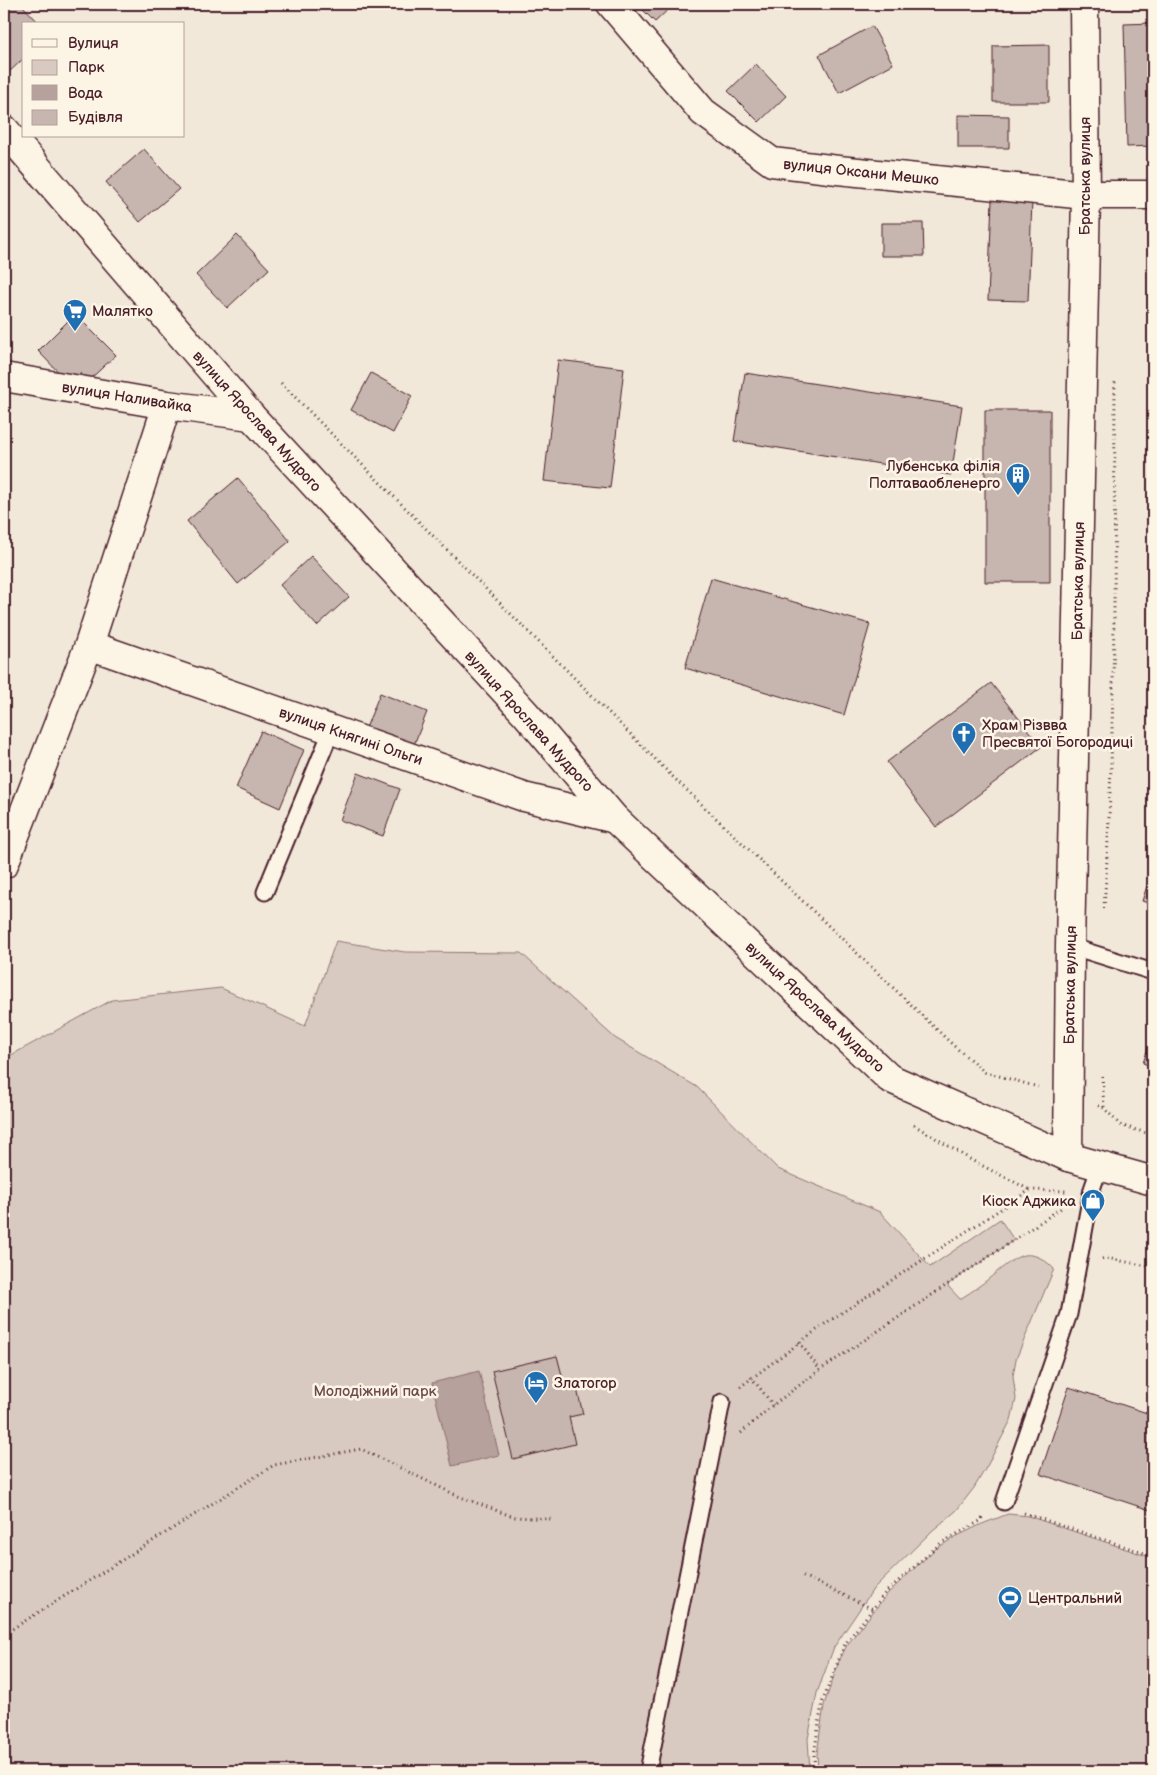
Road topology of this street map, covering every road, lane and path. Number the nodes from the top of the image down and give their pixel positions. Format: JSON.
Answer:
{"nodes":[{"id":1,"x":611,"y":4,"type":"edge"},
{"id":2,"x":1084,"y":4,"type":"edge"},
{"id":3,"x":4,"y":129,"type":"edge"},
{"id":4,"x":1086,"y":195,"type":"junction"},
{"id":5,"x":1153,"y":196,"type":"edge"},
{"id":6,"x":4,"y":377,"type":"edge"},
{"id":7,"x":281,"y":383,"type":"dead end"},
{"id":8,"x":167,"y":405,"type":"junction"},
{"id":9,"x":251,"y":416,"type":"junction"},
{"id":10,"x":89,"y":645,"type":"junction"},
{"id":11,"x":332,"y":730,"type":"junction"},
{"id":12,"x":615,"y":819,"type":"junction"},
{"id":13,"x":4,"y":864,"type":"edge"},
{"id":14,"x":264,"y":892,"type":"dead end"},
{"id":15,"x":1070,"y":946,"type":"junction"},
{"id":16,"x":1153,"y":972,"type":"edge"},
{"id":17,"x":1069,"y":1095,"type":"junction"},
{"id":18,"x":914,"y":1126,"type":"dead end"},
{"id":19,"x":1153,"y":1135,"type":"edge"},
{"id":20,"x":1068,"y":1157,"type":"junction"},
{"id":21,"x":1100,"y":1166,"type":"junction"},
{"id":22,"x":1153,"y":1181,"type":"edge"},
{"id":23,"x":1030,"y":1190,"type":"junction"},
{"id":24,"x":1089,"y":1192,"type":"junction"},
{"id":25,"x":1078,"y":1265,"type":"junction"},
{"id":26,"x":1153,"y":1267,"type":"edge"},
{"id":27,"x":799,"y":1342,"type":"junction"},
{"id":28,"x":820,"y":1370,"type":"junction"},
{"id":29,"x":751,"y":1377,"type":"junction"},
{"id":30,"x":722,"y":1402,"type":"joint"},
{"id":31,"x":773,"y":1405,"type":"junction"},
{"id":32,"x":711,"y":1458,"type":"junction"},
{"id":33,"x":1004,"y":1502,"type":"junction"},
{"id":34,"x":551,"y":1519,"type":"dead end"},
{"id":35,"x":1153,"y":1556,"type":"edge"},
{"id":36,"x":803,"y":1576,"type":"dead end"},
{"id":37,"x":873,"y":1608,"type":"junction"},
{"id":38,"x":4,"y":1634,"type":"edge"},
{"id":39,"x":648,"y":1771,"type":"edge"},
{"id":40,"x":815,"y":1771,"type":"edge"}],
"edges":[{"from":1,"to":4,"type":"street","name":"вулиця Оксани Мешко"},
{"from":2,"to":4,"type":"street","name":"Братська вулиця"},
{"from":3,"to":9,"type":"street","name":"вулиця Ярослава Мудрого"},
{"from":4,"to":5,"type":"street","name":"вулиця Оксани Мешко"},
{"from":4,"to":15,"type":"street","name":"Братська вулиця"},
{"from":6,"to":8,"type":"street","name":"вулиця Наливайка"},
{"from":7,"to":17,"type":"path"},
{"from":8,"to":9,"type":"street","name":"вулиця Наливайка"},
{"from":8,"to":10,"type":"street"},
{"from":9,"to":12,"type":"street","name":"вулиця Ярослава Мудрого"},
{"from":10,"to":11,"type":"street","name":"вулиця Княгині Ольги"},
{"from":10,"to":13,"type":"street"},
{"from":11,"to":12,"type":"street","name":"вулиця Княгині Ольги"},
{"from":11,"to":14,"type":"lane"},
{"from":12,"to":20,"type":"street","name":"вулиця Ярослава Мудрого"},
{"from":15,"to":16,"type":"lane"},
{"from":15,"to":17,"type":"street","name":"Братська вулиця"},
{"from":17,"to":19,"type":"path"},
{"from":17,"to":20,"type":"street","name":"Братська вулиця"},
{"from":18,"to":23,"type":"path"},
{"from":20,"to":21,"type":"street","name":"вулиця Ярослава Мудрого"},
{"from":21,"to":22,"type":"street","name":"вулиця Ярослава Мудрого"},
{"from":21,"to":24,"type":"lane"},
{"from":23,"to":24,"type":"path"},
{"from":23,"to":27,"type":"path"},
{"from":24,"to":25,"type":"lane"},
{"from":24,"to":28,"type":"path"},
{"from":25,"to":26,"type":"path"},
{"from":25,"to":33,"type":"lane"},
{"from":27,"to":28,"type":"path"},
{"from":27,"to":29,"type":"path"},
{"from":28,"to":31,"type":"path"},
{"from":29,"to":30,"type":"path"},
{"from":29,"to":31,"type":"path"},
{"from":30,"to":32,"type":"lane"},
{"from":31,"to":32,"type":"path"},
{"from":32,"to":39,"type":"lane"},
{"from":33,"to":35,"type":"path"},
{"from":33,"to":37,"type":"path"},
{"from":34,"to":38,"type":"path"},
{"from":36,"to":37,"type":"path"},
{"from":37,"to":40,"type":"path"}]}
